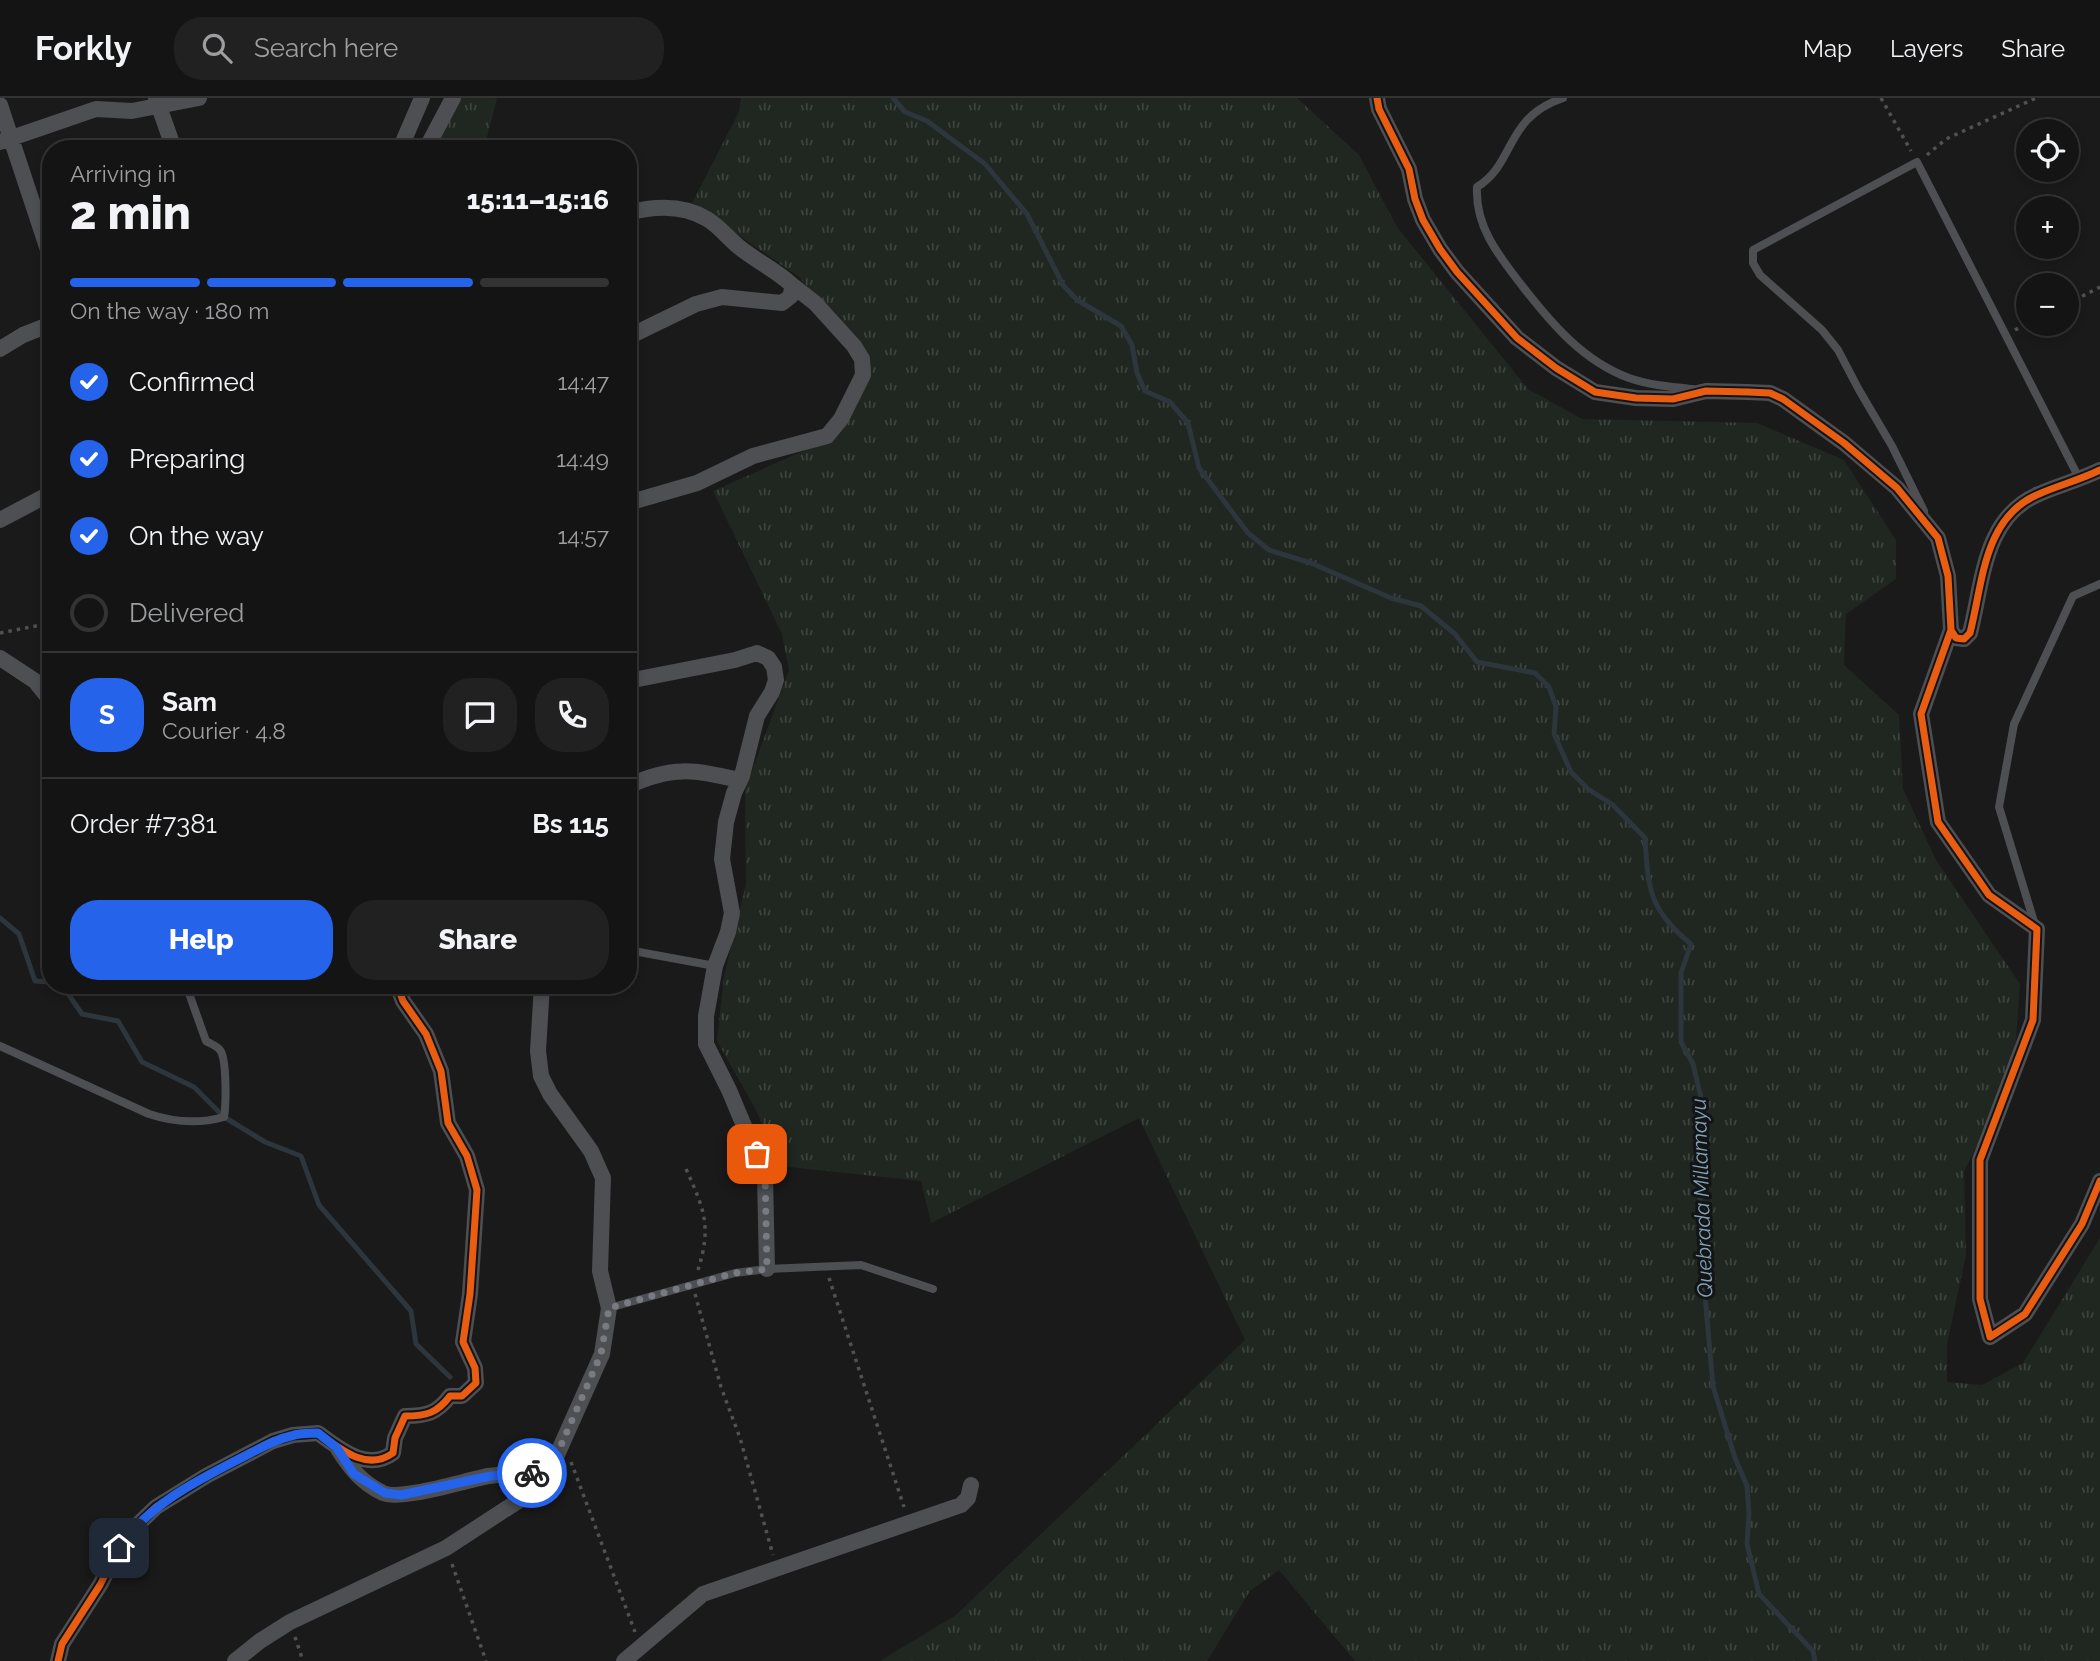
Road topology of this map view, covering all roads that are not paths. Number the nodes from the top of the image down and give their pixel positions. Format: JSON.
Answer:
{"nodes":[{"id":1,"x":198,"y":98,"type":"edge"},
{"id":2,"x":422,"y":98,"type":"edge"},
{"id":3,"x":453,"y":98,"type":"edge"},
{"id":4,"x":1377,"y":98,"type":"edge"},
{"id":5,"x":1563,"y":98,"type":"edge"},
{"id":6,"x":157,"y":102,"type":"edge"},
{"id":7,"x":0,"y":105,"type":"edge"},
{"id":8,"x":6,"y":140,"type":"edge"},
{"id":9,"x":171,"y":140,"type":"edge"},
{"id":10,"x":404,"y":140,"type":"edge"},
{"id":11,"x":431,"y":140,"type":"edge"},
{"id":12,"x":637,"y":210,"type":"edge"},
{"id":13,"x":42,"y":235,"type":"edge"},
{"id":14,"x":792,"y":285,"type":"junction"},
{"id":15,"x":42,"y":328,"type":"edge"},
{"id":16,"x":637,"y":333,"type":"edge"},
{"id":17,"x":0,"y":349,"type":"edge"},
{"id":18,"x":1706,"y":391,"type":"junction"},
{"id":19,"x":2100,"y":470,"type":"edge"},
{"id":20,"x":2080,"y":480,"type":"junction"},
{"id":21,"x":42,"y":498,"type":"edge"},
{"id":22,"x":637,"y":500,"type":"edge"},
{"id":23,"x":0,"y":520,"type":"edge"},
{"id":24,"x":1938,"y":538,"type":"junction"},
{"id":25,"x":2100,"y":584,"type":"edge"},
{"id":26,"x":1951,"y":630,"type":"junction"},
{"id":27,"x":0,"y":658,"type":"edge"},
{"id":28,"x":637,"y":679,"type":"edge"},
{"id":29,"x":42,"y":690,"type":"edge"},
{"id":30,"x":740,"y":780,"type":"junction"},
{"id":31,"x":637,"y":782,"type":"edge"},
{"id":32,"x":2037,"y":929,"type":"junction"},
{"id":33,"x":637,"y":952,"type":"edge"},
{"id":34,"x":715,"y":967,"type":"junction"},
{"id":35,"x":189,"y":994,"type":"edge"},
{"id":36,"x":400,"y":994,"type":"edge"},
{"id":37,"x":541,"y":994,"type":"edge"},
{"id":38,"x":0,"y":1046,"type":"edge"},
{"id":39,"x":2100,"y":1181,"type":"edge"},
{"id":40,"x":767,"y":1269,"type":"junction"},
{"id":41,"x":933,"y":1289,"type":"dead end"},
{"id":42,"x":609,"y":1308,"type":"junction"},
{"id":43,"x":337,"y":1448,"type":"junction"},
{"id":44,"x":548,"y":1475,"type":"junction"},
{"id":45,"x":971,"y":1485,"type":"dead end"},
{"id":46,"x":58,"y":1661,"type":"edge"},
{"id":47,"x":235,"y":1661,"type":"edge"},
{"id":48,"x":624,"y":1661,"type":"edge"}],
"edges":[{"from":1,"to":6,"type":"street"},
{"from":2,"to":10,"type":"street"},
{"from":3,"to":11,"type":"street"},
{"from":4,"to":18,"type":"street"},
{"from":5,"to":18,"type":"lane"},
{"from":6,"to":8,"type":"street"},
{"from":6,"to":9,"type":"street"},
{"from":7,"to":8,"type":"street"},
{"from":8,"to":13,"type":"street"},
{"from":12,"to":14,"type":"street"},
{"from":14,"to":16,"type":"street"},
{"from":14,"to":22,"type":"street"},
{"from":15,"to":17,"type":"street"},
{"from":18,"to":24,"type":"street"},
{"from":19,"to":20,"type":"street"},
{"from":20,"to":24,"type":"lane"},
{"from":20,"to":26,"type":"street"},
{"from":21,"to":23,"type":"street"},
{"from":24,"to":26,"type":"street"},
{"from":25,"to":32,"type":"lane"},
{"from":26,"to":32,"type":"street"},
{"from":27,"to":29,"type":"street"},
{"from":28,"to":30,"type":"street"},
{"from":30,"to":31,"type":"street"},
{"from":30,"to":34,"type":"street"},
{"from":32,"to":39,"type":"street"},
{"from":33,"to":34,"type":"lane"},
{"from":34,"to":40,"type":"street"},
{"from":35,"to":38,"type":"lane"},
{"from":36,"to":43,"type":"street"},
{"from":37,"to":42,"type":"street"},
{"from":40,"to":41,"type":"lane"},
{"from":40,"to":42,"type":"lane"},
{"from":42,"to":44,"type":"street"},
{"from":43,"to":44,"type":"street"},
{"from":43,"to":46,"type":"street"},
{"from":44,"to":47,"type":"street"},
{"from":45,"to":48,"type":"street"}]}
